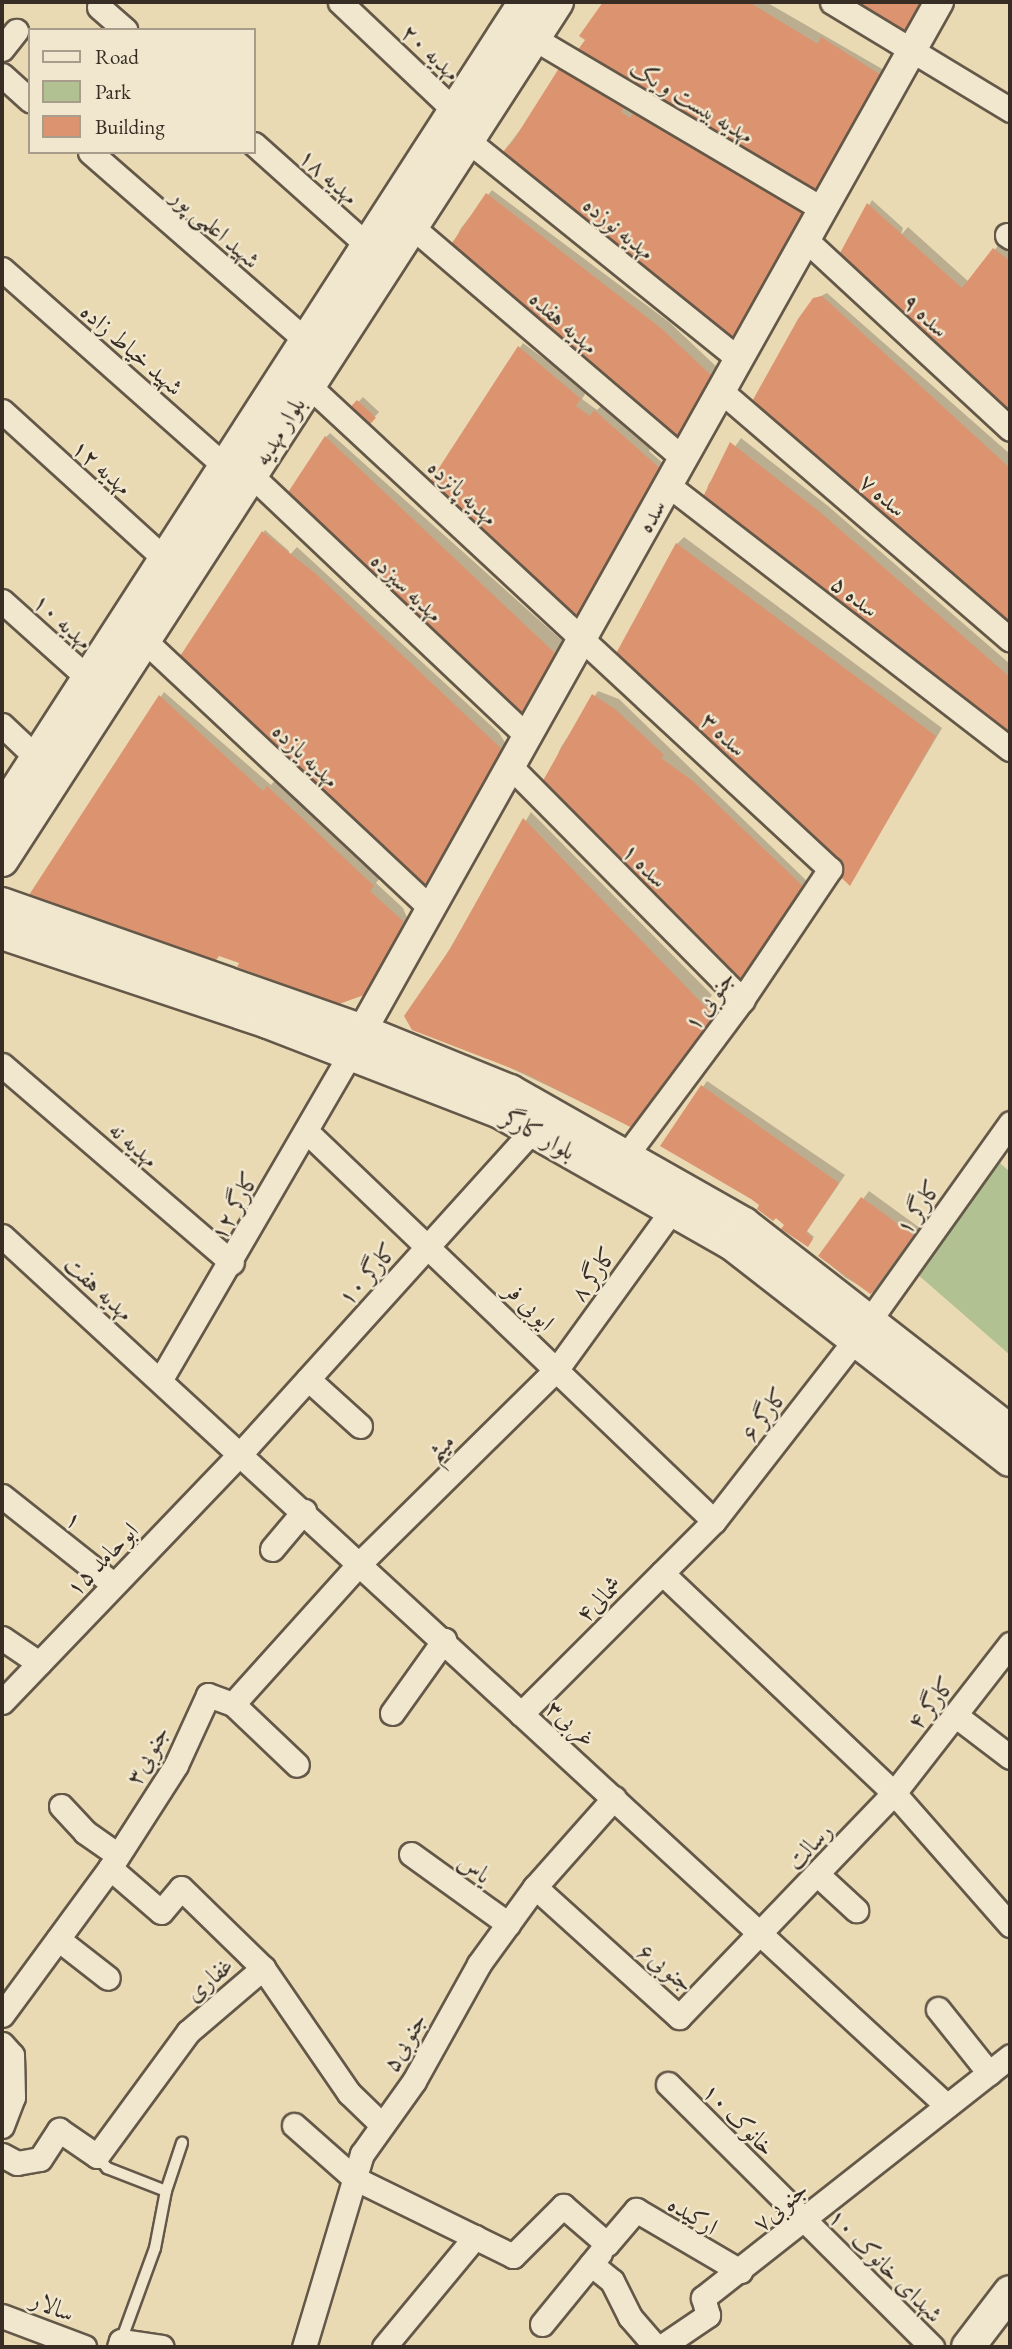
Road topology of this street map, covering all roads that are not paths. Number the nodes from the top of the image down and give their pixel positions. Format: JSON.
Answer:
{"nodes":[{"id":1,"x":340,"y":2,"type":"edge"},
{"id":2,"x":557,"y":2,"type":"edge"},
{"id":3,"x":832,"y":2,"type":"edge"},
{"id":4,"x":939,"y":2,"type":"edge"},
{"id":5,"x":520,"y":4,"type":"edge"},
{"id":6,"x":99,"y":7,"type":"dead end"},
{"id":7,"x":123,"y":28,"type":"edge"},
{"id":8,"x":16,"y":31,"type":"dead end"},
{"id":9,"x":535,"y":39,"type":"junction"},
{"id":10,"x":2,"y":49,"type":"edge"},
{"id":11,"x":912,"y":50,"type":"junction"},
{"id":12,"x":2,"y":75,"type":"edge"},
{"id":13,"x":28,"y":98,"type":"edge"},
{"id":14,"x":1010,"y":110,"type":"edge"},
{"id":15,"x":461,"y":125,"type":"junction"},
{"id":16,"x":256,"y":146,"type":"edge"},
{"id":17,"x":92,"y":154,"type":"edge"},
{"id":18,"x":823,"y":209,"type":"junction"},
{"id":19,"x":411,"y":226,"type":"junction"},
{"id":20,"x":806,"y":240,"type":"junction"},
{"id":21,"x":369,"y":247,"type":"junction"},
{"id":22,"x":2,"y":269,"type":"edge"},
{"id":23,"x":308,"y":342,"type":"junction"},
{"id":24,"x":739,"y":359,"type":"junction"},
{"id":25,"x":308,"y":385,"type":"junction"},
{"id":26,"x":721,"y":391,"type":"junction"},
{"id":27,"x":2,"y":411,"type":"edge"},
{"id":28,"x":1010,"y":429,"type":"edge"},
{"id":29,"x":683,"y":458,"type":"junction"},
{"id":30,"x":239,"y":472,"type":"junction"},
{"id":31,"x":668,"y":485,"type":"junction"},
{"id":32,"x":167,"y":561,"type":"junction"},
{"id":33,"x":2,"y":601,"type":"edge"},
{"id":34,"x":583,"y":637,"type":"junction"},
{"id":35,"x":145,"y":640,"type":"junction"},
{"id":36,"x":1010,"y":640,"type":"edge"},
{"id":37,"x":90,"y":680,"type":"junction"},
{"id":38,"x":2,"y":725,"type":"edge"},
{"id":39,"x":72,"y":729,"type":"junction"},
{"id":40,"x":527,"y":736,"type":"junction"},
{"id":41,"x":1010,"y":749,"type":"edge"},
{"id":42,"x":38,"y":759,"type":"junction"},
{"id":43,"x":510,"y":766,"type":"junction"},
{"id":44,"x":2,"y":812,"type":"edge"},
{"id":45,"x":2,"y":860,"type":"edge"},
{"id":46,"x":830,"y":869,"type":"joint"},
{"id":47,"x":2,"y":904,"type":"edge"},
{"id":48,"x":431,"y":909,"type":"junction"},
{"id":49,"x":2,"y":933,"type":"edge"},
{"id":50,"x":742,"y":1000,"type":"junction"},
{"id":51,"x":356,"y":1044,"type":"junction"},
{"id":52,"x":2,"y":1065,"type":"edge"},
{"id":53,"x":1010,"y":1123,"type":"edge"},
{"id":54,"x":533,"y":1130,"type":"junction"},
{"id":55,"x":306,"y":1131,"type":"junction"},
{"id":56,"x":625,"y":1157,"type":"junction"},
{"id":57,"x":672,"y":1210,"type":"junction"},
{"id":58,"x":2,"y":1236,"type":"edge"},
{"id":59,"x":429,"y":1244,"type":"junction"},
{"id":60,"x":232,"y":1263,"type":"junction"},
{"id":61,"x":862,"y":1330,"type":"junction"},
{"id":62,"x":557,"y":1368,"type":"junction"},
{"id":63,"x":161,"y":1379,"type":"junction"},
{"id":64,"x":308,"y":1379,"type":"junction"},
{"id":65,"x":360,"y":1426,"type":"dead end"},
{"id":66,"x":1010,"y":1431,"type":"edge"},
{"id":67,"x":241,"y":1453,"type":"junction"},
{"id":68,"x":1010,"y":1460,"type":"edge"},
{"id":69,"x":2,"y":1496,"type":"edge"},
{"id":70,"x":304,"y":1511,"type":"junction"},
{"id":71,"x":715,"y":1521,"type":"junction"},
{"id":72,"x":272,"y":1549,"type":"dead end"},
{"id":73,"x":360,"y":1563,"type":"junction"},
{"id":74,"x":662,"y":1573,"type":"junction"},
{"id":75,"x":113,"y":1584,"type":"junction"},
{"id":76,"x":2,"y":1639,"type":"edge"},
{"id":77,"x":444,"y":1640,"type":"junction"},
{"id":78,"x":1010,"y":1644,"type":"edge"},
{"id":79,"x":39,"y":1663,"type":"junction"},
{"id":80,"x":2,"y":1702,"type":"edge"},
{"id":81,"x":233,"y":1704,"type":"junction"},
{"id":82,"x":392,"y":1713,"type":"dead end"},
{"id":83,"x":521,"y":1714,"type":"junction"},
{"id":84,"x":955,"y":1715,"type":"junction"},
{"id":85,"x":1010,"y":1757,"type":"edge"},
{"id":86,"x":297,"y":1765,"type":"dead end"},
{"id":87,"x":894,"y":1793,"type":"junction"},
{"id":88,"x":614,"y":1798,"type":"junction"},
{"id":89,"x":61,"y":1806,"type":"dead end"},
{"id":90,"x":411,"y":1854,"type":"dead end"},
{"id":91,"x":114,"y":1861,"type":"junction"},
{"id":92,"x":818,"y":1875,"type":"junction"},
{"id":93,"x":535,"y":1887,"type":"junction"},
{"id":94,"x":856,"y":1910,"type":"dead end"},
{"id":95,"x":508,"y":1924,"type":"junction"},
{"id":96,"x":1010,"y":1925,"type":"edge"},
{"id":97,"x":761,"y":1934,"type":"junction"},
{"id":98,"x":58,"y":1939,"type":"junction"},
{"id":99,"x":263,"y":1968,"type":"junction"},
{"id":100,"x":108,"y":1978,"type":"dead end"},
{"id":101,"x":938,"y":2009,"type":"dead end"},
{"id":102,"x":2,"y":2015,"type":"edge"},
{"id":103,"x":2,"y":2044,"type":"edge"},
{"id":104,"x":1010,"y":2056,"type":"edge"},
{"id":105,"x":989,"y":2073,"type":"junction"},
{"id":106,"x":668,"y":2084,"type":"dead end"},
{"id":107,"x":947,"y":2106,"type":"junction"},
{"id":108,"x":294,"y":2125,"type":"dead end"},
{"id":109,"x":383,"y":2125,"type":"junction"},
{"id":110,"x":2,"y":2126,"type":"edge"},
{"id":111,"x":182,"y":2143,"type":"dead end"},
{"id":112,"x":2,"y":2155,"type":"edge"},
{"id":113,"x":97,"y":2156,"type":"junction"},
{"id":114,"x":354,"y":2178,"type":"junction"},
{"id":115,"x":166,"y":2190,"type":"junction"},
{"id":116,"x":803,"y":2220,"type":"junction"},
{"id":117,"x":475,"y":2237,"type":"junction"},
{"id":118,"x":607,"y":2244,"type":"junction"},
{"id":119,"x":591,"y":2264,"type":"junction"},
{"id":120,"x":740,"y":2271,"type":"junction"},
{"id":121,"x":1010,"y":2292,"type":"edge"},
{"id":122,"x":2,"y":2316,"type":"edge"},
{"id":123,"x":542,"y":2324,"type":"dead end"},
{"id":124,"x":120,"y":2344,"type":"edge"},
{"id":125,"x":84,"y":2347,"type":"edge"},
{"id":126,"x":162,"y":2347,"type":"edge"},
{"id":127,"x":304,"y":2347,"type":"edge"},
{"id":128,"x":384,"y":2347,"type":"edge"},
{"id":129,"x":656,"y":2347,"type":"edge"},
{"id":130,"x":661,"y":2347,"type":"edge"},
{"id":131,"x":932,"y":2347,"type":"edge"},
{"id":132,"x":968,"y":2347,"type":"edge"}],
"edges":[{"from":1,"to":15,"type":"street","name":"مهدیه ۲۰"},
{"from":2,"to":9,"type":"main road","name":"بلوار مهدیه"},
{"from":3,"to":11,"type":"street"},
{"from":4,"to":11,"type":"street","name":"سده"},
{"from":5,"to":15,"type":"main road","name":"بلوار مهدیه"},
{"from":6,"to":7,"type":"street"},
{"from":8,"to":10,"type":"street"},
{"from":9,"to":15,"type":"main road","name":"بلوار مهدیه"},
{"from":9,"to":18,"type":"street","name":"مهدیه بیست و یک"},
{"from":11,"to":14,"type":"street"},
{"from":11,"to":18,"type":"street","name":"سده"},
{"from":12,"to":13,"type":"street"},
{"from":15,"to":19,"type":"main road","name":"بلوار مهدیه"},
{"from":15,"to":21,"type":"main road","name":"بلوار مهدیه"},
{"from":15,"to":24,"type":"street","name":"مهدیه نوزده"},
{"from":16,"to":21,"type":"street","name":"مهدیه ۱۸"},
{"from":17,"to":23,"type":"street","name":"شهید اعلمی پور"},
{"from":18,"to":20,"type":"street","name":"سده"},
{"from":19,"to":25,"type":"main road","name":"بلوار مهدیه"},
{"from":19,"to":29,"type":"street","name":"مهدیه هفده"},
{"from":20,"to":24,"type":"street","name":"سده"},
{"from":20,"to":28,"type":"street","name":"سده ۹"},
{"from":21,"to":23,"type":"main road","name":"بلوار مهدیه"},
{"from":22,"to":30,"type":"street","name":"شهید خیاط زاده"},
{"from":23,"to":30,"type":"main road","name":"بلوار مهدیه"},
{"from":24,"to":26,"type":"street","name":"سده"},
{"from":25,"to":30,"type":"main road","name":"بلوار مهدیه"},
{"from":25,"to":34,"type":"street","name":"مهدیه پانزده"},
{"from":26,"to":29,"type":"street","name":"سده"},
{"from":26,"to":36,"type":"street","name":"سده ۷"},
{"from":27,"to":32,"type":"street","name":"مهدیه ۱۲"},
{"from":29,"to":31,"type":"street","name":"سده"},
{"from":30,"to":32,"type":"main road","name":"بلوار مهدیه"},
{"from":30,"to":35,"type":"main road","name":"بلوار مهدیه"},
{"from":30,"to":40,"type":"street","name":"مهدیه سیزده"},
{"from":31,"to":34,"type":"street","name":"سده"},
{"from":31,"to":41,"type":"street","name":"سده ۵"},
{"from":32,"to":37,"type":"main road","name":"بلوار مهدیه"},
{"from":33,"to":37,"type":"street","name":"مهدیه ۱۰"},
{"from":34,"to":40,"type":"street","name":"سده"},
{"from":34,"to":46,"type":"street","name":"سده ۳"},
{"from":35,"to":39,"type":"main road","name":"بلوار مهدیه"},
{"from":35,"to":48,"type":"street","name":"مهدیه یازده"},
{"from":37,"to":39,"type":"main road","name":"بلوار مهدیه"},
{"from":38,"to":42,"type":"street"},
{"from":39,"to":42,"type":"main road","name":"بلوار مهدیه"},
{"from":39,"to":45,"type":"main road","name":"بلوار مهدیه"},
{"from":40,"to":43,"type":"street","name":"سده"},
{"from":42,"to":44,"type":"main road","name":"بلوار مهدیه"},
{"from":43,"to":48,"type":"street","name":"سده"},
{"from":43,"to":50,"type":"street","name":"سده ۱"},
{"from":46,"to":50,"type":"street","name":"۱ جنوبی"},
{"from":47,"to":51,"type":"main road","name":"بلوار کارگر"},
{"from":48,"to":51,"type":"street","name":"سده"},
{"from":49,"to":51,"type":"main road","name":"بلوار کارگر"},
{"from":50,"to":56,"type":"street","name":"۱ جنوبی"},
{"from":51,"to":54,"type":"main road","name":"بلوار کارگر"},
{"from":51,"to":55,"type":"street","name":"کارگر ۱۲"},
{"from":51,"to":56,"type":"main road","name":"بلوار کارگر"},
{"from":52,"to":60,"type":"street","name":"مهدیه نه"},
{"from":53,"to":61,"type":"street","name":"کارگر ۱"},
{"from":54,"to":57,"type":"main road","name":"بلوار کارگر"},
{"from":54,"to":59,"type":"street","name":"کارگر ۱۰"},
{"from":55,"to":59,"type":"street","name":"ایوبی فر"},
{"from":55,"to":60,"type":"street","name":"کارگر ۱۲"},
{"from":56,"to":61,"type":"main road","name":"بلوار کارگر"},
{"from":57,"to":61,"type":"main road","name":"بلوار کارگر"},
{"from":57,"to":62,"type":"street","name":"کارگر ۸"},
{"from":58,"to":63,"type":"street","name":"مهدیه هفت"},
{"from":59,"to":62,"type":"street","name":"ایوبی فر"},
{"from":59,"to":64,"type":"street","name":"کارگر ۱۰"},
{"from":60,"to":63,"type":"street","name":"کارگر ۱۲"},
{"from":61,"to":66,"type":"main road","name":"بلوار کارگر"},
{"from":61,"to":68,"type":"main road","name":"بلوار کارگر"},
{"from":61,"to":71,"type":"street","name":"کارگر ۶"},
{"from":62,"to":71,"type":"street","name":"ایوبی فر"},
{"from":62,"to":73,"type":"street","name":"میثم"},
{"from":63,"to":67,"type":"street","name":"غربی۳"},
{"from":64,"to":65,"type":"street"},
{"from":64,"to":67,"type":"street","name":"کارگر ۱۰"},
{"from":67,"to":70,"type":"street","name":"غربی۳"},
{"from":67,"to":75,"type":"street","name":"ابوحامد ۱۵"},
{"from":69,"to":75,"type":"street","name":"۱"},
{"from":70,"to":72,"type":"street"},
{"from":70,"to":73,"type":"street","name":"غربی۳"},
{"from":71,"to":74,"type":"street","name":"شمالی۴"},
{"from":73,"to":77,"type":"street","name":"غربی۳"},
{"from":73,"to":81,"type":"street"},
{"from":74,"to":83,"type":"street","name":"شمالی۴"},
{"from":74,"to":87,"type":"street"},
{"from":75,"to":79,"type":"street","name":"ابوحامد ۱۵"},
{"from":76,"to":79,"type":"street"},
{"from":77,"to":82,"type":"street"},
{"from":77,"to":83,"type":"street","name":"غربی۳"},
{"from":78,"to":84,"type":"street","name":"کارگر ۴"},
{"from":79,"to":80,"type":"street","name":"ابوحامد ۱۵"},
{"from":81,"to":86,"type":"street"},
{"from":81,"to":91,"type":"street","name":"جنوبی۳"},
{"from":83,"to":88,"type":"street","name":"غربی۳"},
{"from":84,"to":85,"type":"street"},
{"from":84,"to":87,"type":"street","name":"کارگر ۴"},
{"from":87,"to":92,"type":"street","name":"رسالت"},
{"from":87,"to":96,"type":"street"},
{"from":88,"to":93,"type":"street","name":"جنوبی۵"},
{"from":88,"to":97,"type":"street","name":"غربی۳"},
{"from":89,"to":91,"type":"street"},
{"from":90,"to":95,"type":"street","name":"یاس"},
{"from":91,"to":98,"type":"street","name":"جنوبی۳"},
{"from":91,"to":99,"type":"street"},
{"from":92,"to":94,"type":"street"},
{"from":92,"to":97,"type":"street","name":"رسالت"},
{"from":93,"to":95,"type":"street","name":"جنوبی۵"},
{"from":93,"to":97,"type":"street","name":"جنوبی۶"},
{"from":95,"to":109,"type":"street","name":"جنوبی۵"},
{"from":97,"to":107,"type":"street","name":"غربی۳"},
{"from":98,"to":100,"type":"street"},
{"from":98,"to":102,"type":"street","name":"جنوبی۳"},
{"from":99,"to":109,"type":"street","name":"غفاری"},
{"from":99,"to":113,"type":"street","name":"غفاری"},
{"from":101,"to":105,"type":"street"},
{"from":103,"to":110,"type":"street"},
{"from":104,"to":105,"type":"street","name":"جنوبی۷"},
{"from":105,"to":107,"type":"street","name":"جنوبی۷"},
{"from":106,"to":116,"type":"street","name":"خانوک ۱۰"},
{"from":107,"to":116,"type":"street","name":"جنوبی۷"},
{"from":108,"to":114,"type":"street"},
{"from":109,"to":114,"type":"street","name":"جنوبی۵"},
{"from":111,"to":115,"type":"lane"},
{"from":112,"to":113,"type":"street"},
{"from":113,"to":115,"type":"lane"},
{"from":114,"to":117,"type":"street"},
{"from":114,"to":127,"type":"street","name":"جنوبی۵"},
{"from":115,"to":124,"type":"lane"},
{"from":116,"to":120,"type":"street","name":"جنوبی۷"},
{"from":116,"to":131,"type":"street","name":"شهدای خانوک ۱۰"},
{"from":117,"to":118,"type":"street"},
{"from":117,"to":128,"type":"street"},
{"from":118,"to":119,"type":"street"},
{"from":118,"to":120,"type":"street","name":"ارکیده"},
{"from":119,"to":123,"type":"street"},
{"from":119,"to":129,"type":"street"},
{"from":120,"to":130,"type":"street","name":"جنوبی۷"},
{"from":121,"to":132,"type":"main road"},
{"from":122,"to":125,"type":"street","name":"سالار"},
{"from":124,"to":126,"type":"street"}]}
